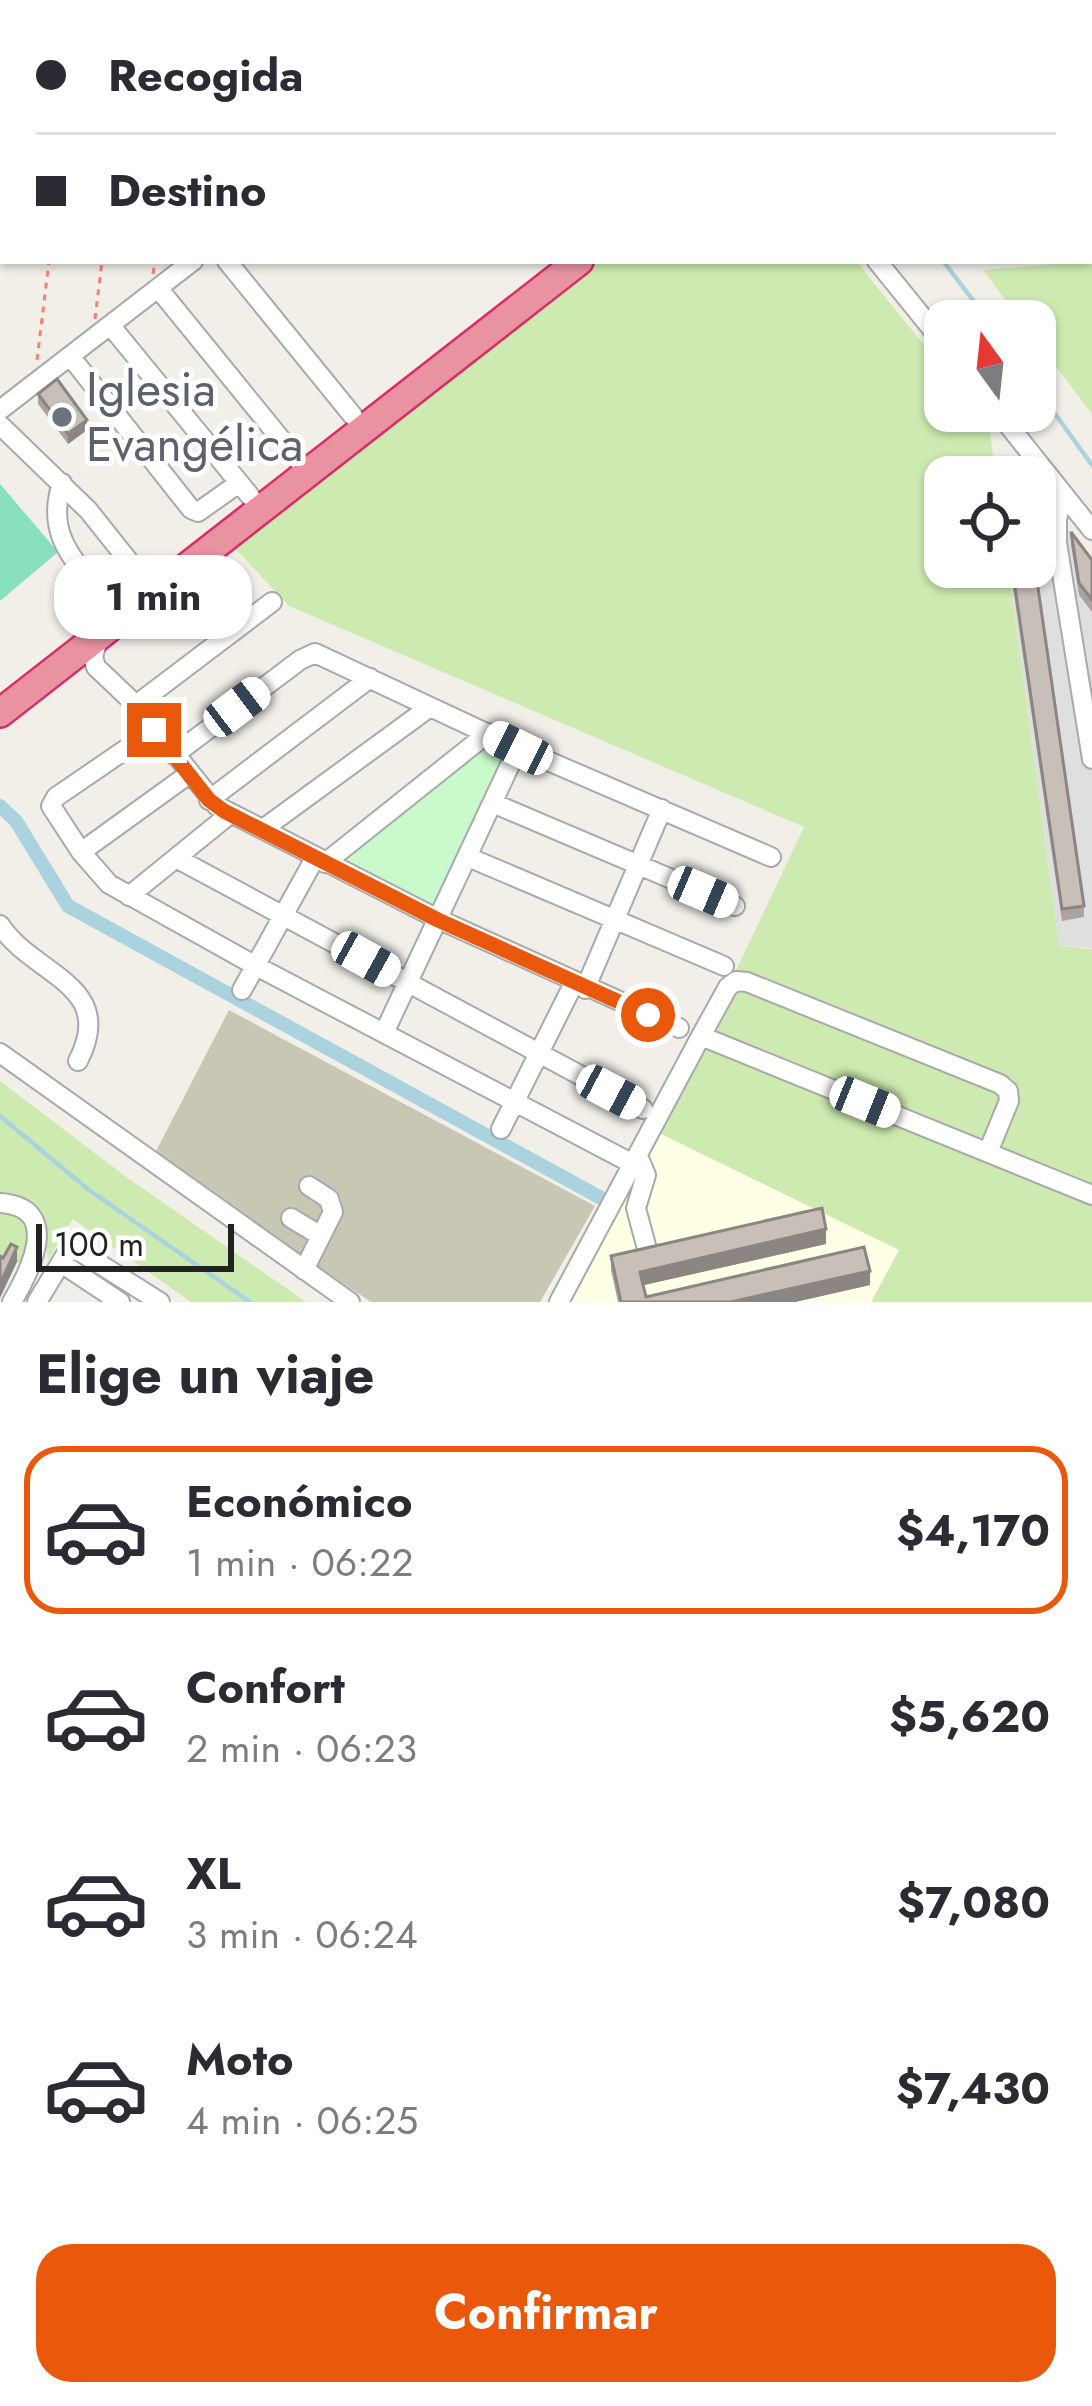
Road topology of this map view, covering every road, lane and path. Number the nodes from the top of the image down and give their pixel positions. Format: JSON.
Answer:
{"nodes":[{"id":1,"x":49,"y":264,"type":"edge"},
{"id":2,"x":102,"y":264,"type":"edge"},
{"id":3,"x":190,"y":264,"type":"edge"},
{"id":4,"x":229,"y":264,"type":"edge"},
{"id":5,"x":549,"y":264,"type":"edge"},
{"id":6,"x":575,"y":264,"type":"edge"},
{"id":7,"x":879,"y":264,"type":"edge"},
{"id":8,"x":158,"y":288,"type":"junction"},
{"id":9,"x":924,"y":319,"type":"edge"},
{"id":10,"x":110,"y":325,"type":"junction"},
{"id":11,"x":92,"y":338,"type":"junction"},
{"id":12,"x":65,"y":360,"type":"junction"},
{"id":13,"x":34,"y":383,"type":"junction"},
{"id":14,"x":95,"y":409,"type":"dead end"},
{"id":15,"x":0,"y":410,"type":"edge"},
{"id":16,"x":353,"y":416,"type":"junction"},
{"id":17,"x":0,"y":424,"type":"edge"},
{"id":18,"x":1014,"y":432,"type":"edge"},
{"id":19,"x":297,"y":459,"type":"junction"},
{"id":20,"x":62,"y":483,"type":"junction"},
{"id":21,"x":245,"y":489,"type":"junction"},
{"id":22,"x":1063,"y":495,"type":"junction"},
{"id":23,"x":1092,"y":530,"type":"edge"},
{"id":24,"x":143,"y":579,"type":"junction"},
{"id":25,"x":272,"y":602,"type":"dead end"},
{"id":26,"x":109,"y":605,"type":"junction"},
{"id":27,"x":100,"y":634,"type":"junction"},
{"id":28,"x":1074,"y":642,"type":"junction"},
{"id":29,"x":1092,"y":667,"type":"edge"},
{"id":30,"x":51,"y":673,"type":"junction"},
{"id":31,"x":105,"y":676,"type":"junction"},
{"id":32,"x":370,"y":678,"type":"junction"},
{"id":33,"x":0,"y":690,"type":"edge"},
{"id":34,"x":136,"y":705,"type":"junction"},
{"id":35,"x":430,"y":707,"type":"junction"},
{"id":36,"x":0,"y":713,"type":"edge"},
{"id":37,"x":154,"y":730,"type":"junction"},
{"id":38,"x":488,"y":733,"type":"junction"},
{"id":39,"x":518,"y":748,"type":"junction"},
{"id":40,"x":174,"y":755,"type":"junction"},
{"id":41,"x":1092,"y":759,"type":"edge"},
{"id":42,"x":189,"y":775,"type":"junction"},
{"id":43,"x":209,"y":800,"type":"junction"},
{"id":44,"x":494,"y":804,"type":"junction"},
{"id":45,"x":662,"y":809,"type":"junction"},
{"id":46,"x":230,"y":814,"type":"junction"},
{"id":47,"x":262,"y":830,"type":"junction"},
{"id":48,"x":81,"y":852,"type":"junction"},
{"id":49,"x":771,"y":856,"type":"dead end"},
{"id":50,"x":468,"y":857,"type":"junction"},
{"id":51,"x":176,"y":858,"type":"junction"},
{"id":52,"x":320,"y":860,"type":"junction"},
{"id":53,"x":638,"y":865,"type":"junction"},
{"id":54,"x":129,"y":896,"type":"junction"},
{"id":55,"x":735,"y":906,"type":"dead end"},
{"id":56,"x":284,"y":914,"type":"junction"},
{"id":57,"x":615,"y":919,"type":"junction"},
{"id":58,"x":438,"y":920,"type":"junction"},
{"id":59,"x":6,"y":933,"type":"edge"},
{"id":60,"x":0,"y":957,"type":"edge"},
{"id":61,"x":256,"y":966,"type":"junction"},
{"id":62,"x":724,"y":967,"type":"dead end"},
{"id":63,"x":407,"y":981,"type":"junction"},
{"id":64,"x":580,"y":986,"type":"junction"},
{"id":65,"x":242,"y":991,"type":"dead end"},
{"id":66,"x":679,"y":1028,"type":"dead end"},
{"id":67,"x":384,"y":1033,"type":"junction"},
{"id":68,"x":701,"y":1036,"type":"junction"},
{"id":69,"x":0,"y":1053,"type":"edge"},
{"id":70,"x":539,"y":1053,"type":"junction"},
{"id":71,"x":78,"y":1061,"type":"dead end"},
{"id":72,"x":514,"y":1102,"type":"junction"},
{"id":73,"x":643,"y":1109,"type":"dead end"},
{"id":74,"x":501,"y":1129,"type":"dead end"},
{"id":75,"x":988,"y":1152,"type":"junction"},
{"id":76,"x":636,"y":1160,"type":"junction"},
{"id":77,"x":309,"y":1186,"type":"dead end"},
{"id":78,"x":1092,"y":1195,"type":"edge"},
{"id":79,"x":0,"y":1203,"type":"edge"},
{"id":80,"x":291,"y":1218,"type":"dead end"},
{"id":81,"x":321,"y":1236,"type":"junction"},
{"id":82,"x":647,"y":1249,"type":"edge"},
{"id":83,"x":61,"y":1263,"type":"junction"},
{"id":84,"x":304,"y":1270,"type":"junction"},
{"id":85,"x":345,"y":1299,"type":"edge"},
{"id":86,"x":12,"y":1302,"type":"edge"},
{"id":87,"x":37,"y":1302,"type":"edge"},
{"id":88,"x":120,"y":1302,"type":"edge"},
{"id":89,"x":160,"y":1302,"type":"edge"},
{"id":90,"x":366,"y":1302,"type":"edge"},
{"id":91,"x":559,"y":1302,"type":"edge"}],
"edges":[{"from":1,"to":13,"type":"path"},
{"from":2,"to":11,"type":"path"},
{"from":3,"to":8,"type":"street"},
{"from":4,"to":16,"type":"street"},
{"from":5,"to":16,"type":"highway"},
{"from":6,"to":27,"type":"highway"},
{"from":7,"to":9,"type":"street"},
{"from":8,"to":10,"type":"street"},
{"from":8,"to":19,"type":"street"},
{"from":10,"to":11,"type":"street"},
{"from":10,"to":21,"type":"street"},
{"from":11,"to":12,"type":"street"},
{"from":12,"to":13,"type":"street"},
{"from":12,"to":14,"type":"street"},
{"from":12,"to":21,"type":"street"},
{"from":13,"to":15,"type":"street"},
{"from":16,"to":19,"type":"highway"},
{"from":17,"to":20,"type":"street"},
{"from":18,"to":22,"type":"street"},
{"from":19,"to":21,"type":"highway"},
{"from":20,"to":24,"type":"street"},
{"from":20,"to":26,"type":"street"},
{"from":21,"to":24,"type":"highway"},
{"from":22,"to":23,"type":"street"},
{"from":22,"to":28,"type":"street"},
{"from":24,"to":26,"type":"highway"},
{"from":25,"to":34,"type":"street"},
{"from":26,"to":33,"type":"highway"},
{"from":27,"to":30,"type":"highway"},
{"from":27,"to":31,"type":"street"},
{"from":28,"to":29,"type":"street"},
{"from":28,"to":41,"type":"street"},
{"from":30,"to":31,"type":"street"},
{"from":30,"to":36,"type":"highway"},
{"from":31,"to":34,"type":"street"},
{"from":32,"to":35,"type":"street"},
{"from":32,"to":40,"type":"street"},
{"from":32,"to":43,"type":"street"},
{"from":34,"to":37,"type":"street"},
{"from":35,"to":38,"type":"street"},
{"from":35,"to":47,"type":"street"},
{"from":37,"to":40,"type":"street"},
{"from":37,"to":48,"type":"street"},
{"from":38,"to":39,"type":"street"},
{"from":38,"to":52,"type":"street"},
{"from":39,"to":44,"type":"street"},
{"from":39,"to":45,"type":"street"},
{"from":40,"to":42,"type":"street"},
{"from":42,"to":43,"type":"street"},
{"from":42,"to":48,"type":"street"},
{"from":43,"to":46,"type":"street"},
{"from":44,"to":50,"type":"street"},
{"from":44,"to":53,"type":"street"},
{"from":45,"to":49,"type":"street"},
{"from":45,"to":53,"type":"street"},
{"from":46,"to":47,"type":"street"},
{"from":46,"to":51,"type":"street"},
{"from":47,"to":52,"type":"street"},
{"from":48,"to":54,"type":"street"},
{"from":50,"to":57,"type":"street"},
{"from":50,"to":58,"type":"street"},
{"from":51,"to":54,"type":"street"},
{"from":51,"to":56,"type":"street"},
{"from":52,"to":56,"type":"street"},
{"from":52,"to":58,"type":"street"},
{"from":53,"to":55,"type":"street"},
{"from":53,"to":57,"type":"street"},
{"from":54,"to":61,"type":"street"},
{"from":56,"to":61,"type":"street"},
{"from":56,"to":63,"type":"street"},
{"from":57,"to":62,"type":"street"},
{"from":57,"to":64,"type":"street"},
{"from":58,"to":63,"type":"street"},
{"from":58,"to":64,"type":"street"},
{"from":59,"to":60,"type":"street"},
{"from":59,"to":71,"type":"street"},
{"from":61,"to":65,"type":"street"},
{"from":61,"to":67,"type":"street"},
{"from":63,"to":67,"type":"street"},
{"from":63,"to":70,"type":"street"},
{"from":64,"to":66,"type":"street"},
{"from":64,"to":70,"type":"street"},
{"from":67,"to":72,"type":"street"},
{"from":68,"to":75,"type":"street"},
{"from":68,"to":75,"type":"street"},
{"from":68,"to":76,"type":"street"},
{"from":69,"to":84,"type":"street"},
{"from":70,"to":72,"type":"street"},
{"from":70,"to":73,"type":"street"},
{"from":72,"to":74,"type":"street"},
{"from":72,"to":76,"type":"street"},
{"from":75,"to":78,"type":"street"},
{"from":76,"to":82,"type":"street"},
{"from":76,"to":91,"type":"street"},
{"from":77,"to":81,"type":"street"},
{"from":79,"to":86,"type":"street"},
{"from":80,"to":81,"type":"street"},
{"from":81,"to":84,"type":"street"},
{"from":83,"to":87,"type":"street"},
{"from":83,"to":88,"type":"street"},
{"from":83,"to":89,"type":"street"},
{"from":84,"to":85,"type":"street"},
{"from":85,"to":90,"type":"street"}]}
